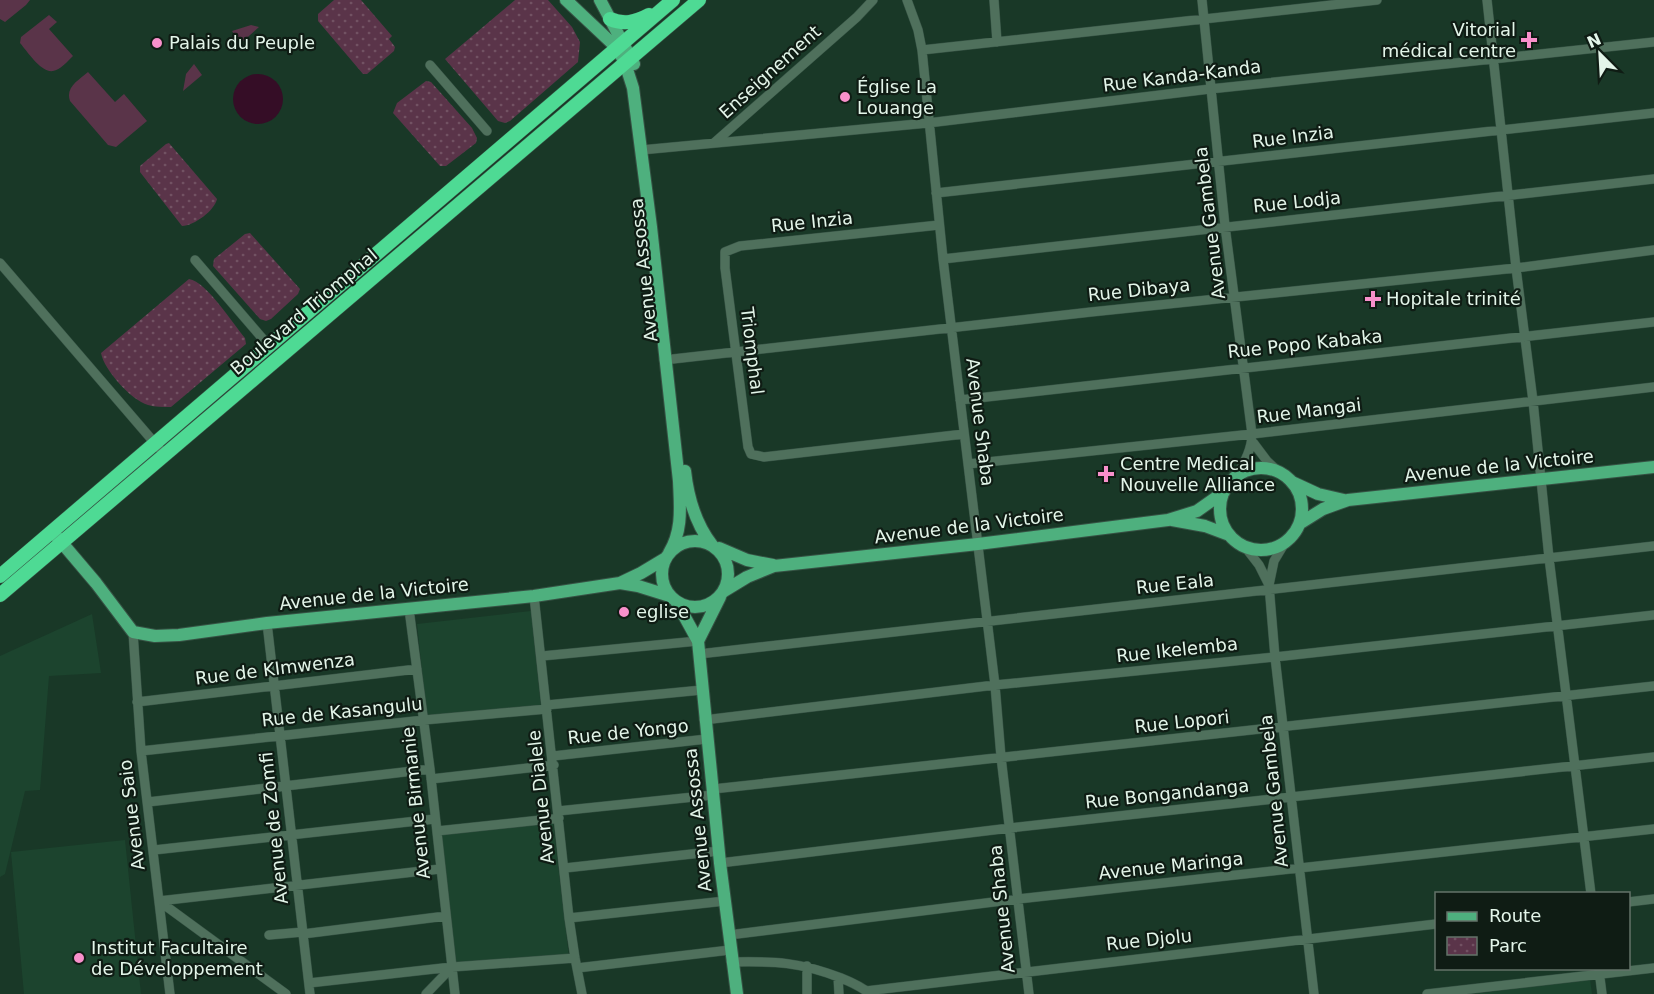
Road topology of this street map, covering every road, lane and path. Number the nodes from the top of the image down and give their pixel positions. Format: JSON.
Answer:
{"nodes":[{"id":1,"x":600,"y":0,"type":"edge"},
{"id":2,"x":699,"y":0,"type":"edge"},
{"id":3,"x":873,"y":0,"type":"edge"},
{"id":4,"x":907,"y":0,"type":"edge"},
{"id":5,"x":994,"y":0,"type":"edge"},
{"id":6,"x":1202,"y":0,"type":"edge"},
{"id":7,"x":1377,"y":0,"type":"edge"},
{"id":8,"x":1487,"y":0,"type":"edge"},
{"id":9,"x":570,"y":1,"type":"edge"},
{"id":10,"x":670,"y":3,"type":"edge"},
{"id":11,"x":610,"y":19,"type":"junction"},
{"id":12,"x":1204,"y":20,"type":"junction"},
{"id":13,"x":997,"y":42,"type":"junction"},
{"id":14,"x":1654,"y":42,"type":"edge"},
{"id":15,"x":620,"y":45,"type":"junction"},
{"id":16,"x":922,"y":50,"type":"junction"},
{"id":17,"x":1492,"y":58,"type":"junction"},
{"id":18,"x":629,"y":60,"type":"junction"},
{"id":19,"x":430,"y":65,"type":"dead end"},
{"id":20,"x":1210,"y":89,"type":"junction"},
{"id":21,"x":1654,"y":113,"type":"edge"},
{"id":22,"x":928,"y":123,"type":"junction"},
{"id":23,"x":1501,"y":129,"type":"junction"},
{"id":24,"x":487,"y":131,"type":"dead end"},
{"id":25,"x":714,"y":143,"type":"junction"},
{"id":26,"x":645,"y":150,"type":"junction"},
{"id":27,"x":1219,"y":162,"type":"junction"},
{"id":28,"x":1654,"y":178,"type":"edge"},
{"id":29,"x":936,"y":193,"type":"junction"},
{"id":30,"x":1508,"y":195,"type":"junction"},
{"id":31,"x":939,"y":225,"type":"junction"},
{"id":32,"x":1225,"y":226,"type":"junction"},
{"id":33,"x":1654,"y":250,"type":"edge"},
{"id":34,"x":725,"y":252,"type":"joint"},
{"id":35,"x":943,"y":259,"type":"junction"},
{"id":36,"x":195,"y":260,"type":"dead end"},
{"id":37,"x":0,"y":262,"type":"edge"},
{"id":38,"x":1516,"y":268,"type":"junction"},
{"id":39,"x":1235,"y":296,"type":"junction"},
{"id":40,"x":1654,"y":322,"type":"edge"},
{"id":41,"x":951,"y":328,"type":"junction"},
{"id":42,"x":1526,"y":337,"type":"junction"},
{"id":43,"x":268,"y":346,"type":"junction"},
{"id":44,"x":736,"y":353,"type":"junction"},
{"id":45,"x":668,"y":360,"type":"junction"},
{"id":46,"x":1245,"y":368,"type":"junction"},
{"id":47,"x":1654,"y":387,"type":"edge"},
{"id":48,"x":960,"y":400,"type":"junction"},
{"id":49,"x":1533,"y":401,"type":"junction"},
{"id":50,"x":964,"y":434,"type":"junction"},
{"id":51,"x":1252,"y":438,"type":"junction"},
{"id":52,"x":154,"y":443,"type":"junction"},
{"id":53,"x":165,"y":455,"type":"junction"},
{"id":54,"x":968,"y":464,"type":"junction"},
{"id":55,"x":1654,"y":467,"type":"edge"},
{"id":56,"x":1280,"y":473,"type":"junction"},
{"id":57,"x":1234,"y":479,"type":"junction"},
{"id":58,"x":1541,"y":479,"type":"junction"},
{"id":59,"x":682,"y":481,"type":"junction"},
{"id":60,"x":1292,"y":482,"type":"junction"},
{"id":61,"x":1224,"y":492,"type":"junction"},
{"id":62,"x":1348,"y":500,"type":"junction"},
{"id":63,"x":1168,"y":520,"type":"junction"},
{"id":64,"x":1299,"y":524,"type":"junction"},
{"id":65,"x":51,"y":531,"type":"junction"},
{"id":66,"x":1229,"y":535,"type":"junction"},
{"id":67,"x":1287,"y":541,"type":"junction"},
{"id":68,"x":62,"y":543,"type":"junction"},
{"id":69,"x":978,"y":544,"type":"junction"},
{"id":70,"x":714,"y":546,"type":"junction"},
{"id":71,"x":1654,"y":546,"type":"edge"},
{"id":72,"x":1245,"y":547,"type":"junction"},
{"id":73,"x":667,"y":555,"type":"junction"},
{"id":74,"x":1549,"y":558,"type":"junction"},
{"id":75,"x":774,"y":566,"type":"junction"},
{"id":76,"x":0,"y":576,"type":"edge"},
{"id":77,"x":620,"y":584,"type":"junction"},
{"id":78,"x":1269,"y":588,"type":"junction"},
{"id":79,"x":723,"y":593,"type":"junction"},
{"id":80,"x":0,"y":594,"type":"edge"},
{"id":81,"x":534,"y":596,"type":"junction"},
{"id":82,"x":673,"y":599,"type":"junction"},
{"id":83,"x":409,"y":609,"type":"junction"},
{"id":84,"x":1654,"y":615,"type":"edge"},
{"id":85,"x":987,"y":620,"type":"junction"},
{"id":86,"x":267,"y":623,"type":"junction"},
{"id":87,"x":1557,"y":625,"type":"junction"},
{"id":88,"x":133,"y":632,"type":"junction"},
{"id":89,"x":698,"y":648,"type":"junction"},
{"id":90,"x":542,"y":656,"type":"junction"},
{"id":91,"x":1275,"y":657,"type":"junction"},
{"id":92,"x":417,"y":669,"type":"junction"},
{"id":93,"x":275,"y":685,"type":"junction"},
{"id":94,"x":995,"y":685,"type":"junction"},
{"id":95,"x":1654,"y":686,"type":"edge"},
{"id":96,"x":702,"y":690,"type":"junction"},
{"id":97,"x":1565,"y":696,"type":"junction"},
{"id":98,"x":137,"y":702,"type":"junction"},
{"id":99,"x":547,"y":707,"type":"junction"},
{"id":100,"x":424,"y":720,"type":"junction"},
{"id":101,"x":704,"y":720,"type":"junction"},
{"id":102,"x":1284,"y":727,"type":"junction"},
{"id":103,"x":280,"y":736,"type":"junction"},
{"id":104,"x":707,"y":739,"type":"junction"},
{"id":105,"x":141,"y":751,"type":"junction"},
{"id":106,"x":1654,"y":757,"type":"edge"},
{"id":107,"x":1001,"y":758,"type":"junction"},
{"id":108,"x":553,"y":761,"type":"junction"},
{"id":109,"x":1574,"y":766,"type":"junction"},
{"id":110,"x":430,"y":774,"type":"junction"},
{"id":111,"x":287,"y":786,"type":"junction"},
{"id":112,"x":713,"y":792,"type":"junction"},
{"id":113,"x":1292,"y":798,"type":"junction"},
{"id":114,"x":148,"y":802,"type":"junction"},
{"id":115,"x":559,"y":815,"type":"junction"},
{"id":116,"x":435,"y":819,"type":"junction"},
{"id":117,"x":1010,"y":828,"type":"junction"},
{"id":118,"x":1654,"y":829,"type":"edge"},
{"id":119,"x":436,"y":831,"type":"junction"},
{"id":120,"x":291,"y":835,"type":"junction"},
{"id":121,"x":1583,"y":837,"type":"junction"},
{"id":122,"x":154,"y":849,"type":"junction"},
{"id":123,"x":719,"y":857,"type":"junction"},
{"id":124,"x":565,"y":868,"type":"junction"},
{"id":125,"x":1300,"y":868,"type":"junction"},
{"id":126,"x":440,"y":869,"type":"junction"},
{"id":127,"x":297,"y":886,"type":"junction"},
{"id":128,"x":1591,"y":892,"type":"edge"},
{"id":129,"x":1018,"y":899,"type":"junction"},
{"id":130,"x":1654,"y":899,"type":"edge"},
{"id":131,"x":159,"y":901,"type":"junction"},
{"id":132,"x":725,"y":902,"type":"junction"},
{"id":133,"x":1630,"y":902,"type":"edge"},
{"id":134,"x":446,"y":916,"type":"junction"},
{"id":135,"x":569,"y":918,"type":"junction"},
{"id":136,"x":1435,"y":924,"type":"edge"},
{"id":137,"x":303,"y":933,"type":"junction"},
{"id":138,"x":269,"y":935,"type":"dead end"},
{"id":139,"x":729,"y":935,"type":"junction"},
{"id":140,"x":1308,"y":939,"type":"junction"},
{"id":141,"x":731,"y":956,"type":"junction"},
{"id":142,"x":576,"y":963,"type":"junction"},
{"id":143,"x":807,"y":966,"type":"junction"},
{"id":144,"x":452,"y":967,"type":"junction"},
{"id":145,"x":1654,"y":968,"type":"edge"},
{"id":146,"x":1630,"y":969,"type":"edge"},
{"id":147,"x":1617,"y":970,"type":"edge"},
{"id":148,"x":1026,"y":971,"type":"junction"},
{"id":149,"x":1599,"y":971,"type":"edge"},
{"id":150,"x":838,"y":977,"type":"junction"},
{"id":151,"x":309,"y":983,"type":"junction"},
{"id":152,"x":868,"y":992,"type":"edge"},
{"id":153,"x":170,"y":994,"type":"edge"},
{"id":154,"x":286,"y":994,"type":"edge"},
{"id":155,"x":310,"y":994,"type":"edge"},
{"id":156,"x":426,"y":994,"type":"edge"},
{"id":157,"x":455,"y":994,"type":"edge"},
{"id":158,"x":582,"y":994,"type":"edge"},
{"id":159,"x":737,"y":994,"type":"edge"},
{"id":160,"x":807,"y":994,"type":"edge"},
{"id":161,"x":839,"y":994,"type":"edge"},
{"id":162,"x":1029,"y":994,"type":"edge"},
{"id":163,"x":1314,"y":994,"type":"edge"},
{"id":164,"x":1427,"y":994,"type":"edge"},
{"id":165,"x":1602,"y":994,"type":"edge"}],
"edges":[{"from":1,"to":11,"type":"main road","name":"Avenue Assossa"},
{"from":2,"to":18,"type":"highway","name":"Boulevard Triomphal"},
{"from":3,"to":25,"type":"street","name":"Enseignement"},
{"from":4,"to":16,"type":"street","name":"Avenue Shaba"},
{"from":5,"to":13,"type":"street"},
{"from":6,"to":12,"type":"street","name":"Avenue Gambela"},
{"from":7,"to":12,"type":"street"},
{"from":8,"to":17,"type":"street"},
{"from":9,"to":15,"type":"main road"},
{"from":10,"to":11,"type":"highway"},
{"from":10,"to":15,"type":"highway","name":"Boulevard Triomphal"},
{"from":11,"to":15,"type":"main road","name":"Avenue Assossa"},
{"from":12,"to":13,"type":"street"},
{"from":12,"to":20,"type":"street","name":"Avenue Gambela"},
{"from":13,"to":16,"type":"street"},
{"from":14,"to":17,"type":"street","name":"Rue Kanda-Kanda"},
{"from":15,"to":18,"type":"main road","name":"Avenue Assossa"},
{"from":15,"to":43,"type":"highway","name":"Boulevard Triomphal"},
{"from":16,"to":22,"type":"street","name":"Avenue Shaba"},
{"from":17,"to":20,"type":"street","name":"Rue Kanda-Kanda"},
{"from":17,"to":23,"type":"street"},
{"from":18,"to":26,"type":"main road","name":"Avenue Assossa"},
{"from":18,"to":53,"type":"highway","name":"Boulevard Triomphal"},
{"from":19,"to":24,"type":"street"},
{"from":20,"to":22,"type":"street","name":"Rue Kanda-Kanda"},
{"from":20,"to":27,"type":"street","name":"Avenue Gambela"},
{"from":21,"to":23,"type":"street","name":"Rue Inzia"},
{"from":22,"to":25,"type":"street","name":"Rue Kanda-Kanda"},
{"from":22,"to":29,"type":"street","name":"Avenue Shaba"},
{"from":23,"to":27,"type":"street","name":"Rue Inzia"},
{"from":23,"to":30,"type":"street"},
{"from":25,"to":26,"type":"street","name":"Rue Kanda-Kanda"},
{"from":26,"to":45,"type":"main road","name":"Avenue Assossa"},
{"from":27,"to":29,"type":"street","name":"Rue Inzia"},
{"from":27,"to":32,"type":"street","name":"Avenue Gambela"},
{"from":28,"to":30,"type":"street","name":"Rue Lodja"},
{"from":29,"to":31,"type":"street","name":"Avenue Shaba"},
{"from":30,"to":32,"type":"street","name":"Rue Lodja"},
{"from":30,"to":38,"type":"street"},
{"from":31,"to":34,"type":"street","name":"Rue Inzia"},
{"from":31,"to":35,"type":"street","name":"Avenue Shaba"},
{"from":32,"to":35,"type":"street","name":"Rue Lodja"},
{"from":32,"to":39,"type":"street","name":"Avenue Gambela"},
{"from":33,"to":38,"type":"street","name":"Rue Dibaya"},
{"from":34,"to":44,"type":"street","name":"Triomphal"},
{"from":35,"to":41,"type":"street","name":"Avenue Shaba"},
{"from":36,"to":43,"type":"street"},
{"from":37,"to":52,"type":"street"},
{"from":38,"to":39,"type":"street","name":"Rue Dibaya"},
{"from":38,"to":42,"type":"street"},
{"from":39,"to":41,"type":"street","name":"Rue Dibaya"},
{"from":39,"to":46,"type":"street","name":"Avenue Gambela"},
{"from":40,"to":42,"type":"street","name":"Rue Popo Kabaka"},
{"from":41,"to":44,"type":"street","name":"Rue Dibaya"},
{"from":41,"to":48,"type":"street","name":"Avenue Shaba"},
{"from":42,"to":46,"type":"street","name":"Rue Popo Kabaka"},
{"from":42,"to":49,"type":"street"},
{"from":43,"to":52,"type":"highway","name":"Boulevard Triomphal"},
{"from":44,"to":45,"type":"street","name":"Rue Dibaya"},
{"from":44,"to":50,"type":"street","name":"Triomphal"},
{"from":45,"to":59,"type":"main road","name":"Avenue Assossa"},
{"from":46,"to":48,"type":"street","name":"Rue Popo Kabaka"},
{"from":46,"to":51,"type":"street","name":"Avenue Gambela"},
{"from":47,"to":49,"type":"street","name":"Rue Mangai"},
{"from":48,"to":50,"type":"street","name":"Avenue Shaba"},
{"from":49,"to":51,"type":"street","name":"Rue Mangai"},
{"from":49,"to":58,"type":"street"},
{"from":50,"to":54,"type":"street","name":"Avenue Shaba"},
{"from":51,"to":54,"type":"street","name":"Rue Mangai"},
{"from":51,"to":56,"type":"street"},
{"from":51,"to":57,"type":"street"},
{"from":52,"to":53,"type":"street"},
{"from":52,"to":65,"type":"highway","name":"Boulevard Triomphal"},
{"from":53,"to":68,"type":"highway","name":"Boulevard Triomphal"},
{"from":54,"to":69,"type":"street","name":"Avenue Shaba"},
{"from":55,"to":58,"type":"main road","name":"Avenue de la Victoire"},
{"from":56,"to":57,"type":"main road"},
{"from":56,"to":60,"type":"main road"},
{"from":57,"to":61,"type":"main road"},
{"from":58,"to":62,"type":"main road","name":"Avenue de la Victoire"},
{"from":58,"to":74,"type":"street"},
{"from":59,"to":70,"type":"main road"},
{"from":59,"to":73,"type":"main road"},
{"from":60,"to":62,"type":"main road"},
{"from":60,"to":64,"type":"main road"},
{"from":61,"to":63,"type":"main road"},
{"from":61,"to":66,"type":"main road"},
{"from":62,"to":64,"type":"main road"},
{"from":63,"to":66,"type":"main road"},
{"from":63,"to":69,"type":"main road","name":"Avenue de la Victoire"},
{"from":64,"to":67,"type":"main road"},
{"from":65,"to":68,"type":"main road"},
{"from":65,"to":76,"type":"highway","name":"Boulevard Triomphal"},
{"from":66,"to":72,"type":"main road"},
{"from":67,"to":72,"type":"main road"},
{"from":67,"to":78,"type":"street"},
{"from":68,"to":80,"type":"highway","name":"Boulevard Triomphal"},
{"from":68,"to":88,"type":"main road"},
{"from":69,"to":75,"type":"main road","name":"Avenue de la Victoire"},
{"from":69,"to":85,"type":"street","name":"Avenue Shaba"},
{"from":70,"to":73,"type":"main road"},
{"from":70,"to":75,"type":"main road"},
{"from":70,"to":79,"type":"main road"},
{"from":71,"to":74,"type":"street","name":"Rue Eala"},
{"from":72,"to":78,"type":"street"},
{"from":73,"to":77,"type":"main road"},
{"from":73,"to":82,"type":"main road"},
{"from":74,"to":78,"type":"street","name":"Rue Eala"},
{"from":74,"to":87,"type":"street"},
{"from":75,"to":79,"type":"main road"},
{"from":77,"to":81,"type":"main road","name":"Avenue de la Victoire"},
{"from":77,"to":82,"type":"main road"},
{"from":78,"to":85,"type":"street","name":"Rue Eala"},
{"from":78,"to":91,"type":"street","name":"Avenue Gambela"},
{"from":79,"to":82,"type":"main road"},
{"from":79,"to":89,"type":"main road"},
{"from":81,"to":83,"type":"main road","name":"Avenue de la Victoire"},
{"from":81,"to":90,"type":"street","name":"Avenue Dialele"},
{"from":82,"to":89,"type":"main road"},
{"from":83,"to":86,"type":"main road","name":"Avenue de la Victoire"},
{"from":83,"to":92,"type":"street","name":"Avenue Birmanie"},
{"from":84,"to":87,"type":"street","name":"Rue Ikelemba"},
{"from":85,"to":89,"type":"street","name":"Rue Eala"},
{"from":85,"to":94,"type":"street","name":"Avenue Shaba"},
{"from":86,"to":88,"type":"main road","name":"Avenue de la Victoire"},
{"from":86,"to":93,"type":"street","name":"Avenue de Zomfi"},
{"from":87,"to":91,"type":"street","name":"Rue Ikelemba"},
{"from":87,"to":97,"type":"street"},
{"from":88,"to":98,"type":"street","name":"Avenue Saio"},
{"from":89,"to":90,"type":"street"},
{"from":89,"to":96,"type":"main road","name":"Avenue Assossa"},
{"from":90,"to":99,"type":"street","name":"Avenue Dialele"},
{"from":91,"to":94,"type":"street","name":"Rue Ikelemba"},
{"from":91,"to":102,"type":"street","name":"Avenue Gambela"},
{"from":92,"to":93,"type":"street","name":"Rue de KImwenza"},
{"from":92,"to":100,"type":"street","name":"Avenue Birmanie"},
{"from":93,"to":98,"type":"street","name":"Rue de KImwenza"},
{"from":93,"to":103,"type":"street","name":"Avenue de Zomfi"},
{"from":94,"to":101,"type":"street","name":"Rue Ikelemba"},
{"from":94,"to":107,"type":"street","name":"Avenue Shaba"},
{"from":95,"to":97,"type":"street","name":"Rue Lopori"},
{"from":96,"to":99,"type":"street","name":"Rue de Kasangulu"},
{"from":96,"to":101,"type":"main road","name":"Avenue Assossa"},
{"from":97,"to":102,"type":"street","name":"Rue Lopori"},
{"from":97,"to":109,"type":"street"},
{"from":98,"to":105,"type":"street","name":"Avenue Saio"},
{"from":99,"to":100,"type":"street","name":"Rue de Kasangulu"},
{"from":99,"to":108,"type":"street","name":"Avenue Dialele"},
{"from":100,"to":103,"type":"street","name":"Rue de Kasangulu"},
{"from":100,"to":110,"type":"street","name":"Avenue Birmanie"},
{"from":101,"to":104,"type":"main road","name":"Avenue Assossa"},
{"from":102,"to":107,"type":"street","name":"Rue Lopori"},
{"from":102,"to":113,"type":"street","name":"Avenue Gambela"},
{"from":103,"to":105,"type":"street","name":"Rue de Kasangulu"},
{"from":103,"to":111,"type":"street","name":"Avenue de Zomfi"},
{"from":104,"to":108,"type":"street","name":"Rue de Yongo"},
{"from":104,"to":112,"type":"main road","name":"Avenue Assossa"},
{"from":105,"to":114,"type":"street","name":"Avenue Saio"},
{"from":106,"to":109,"type":"street","name":"Rue Bongandanga"},
{"from":107,"to":112,"type":"street","name":"Rue Lopori"},
{"from":107,"to":117,"type":"street","name":"Avenue Shaba"},
{"from":108,"to":110,"type":"street","name":"Rue de Yongo"},
{"from":108,"to":115,"type":"street","name":"Avenue Dialele"},
{"from":109,"to":113,"type":"street","name":"Rue Bongandanga"},
{"from":109,"to":121,"type":"street"},
{"from":110,"to":111,"type":"street","name":"Rue de Yongo"},
{"from":110,"to":116,"type":"street","name":"Avenue Birmanie"},
{"from":111,"to":114,"type":"street","name":"Rue de Yongo"},
{"from":111,"to":120,"type":"street","name":"Avenue de Zomfi"},
{"from":112,"to":115,"type":"street","name":"Rue Lopori"},
{"from":112,"to":123,"type":"main road","name":"Avenue Assossa"},
{"from":113,"to":117,"type":"street","name":"Rue Bongandanga"},
{"from":113,"to":125,"type":"street","name":"Avenue Gambela"},
{"from":114,"to":122,"type":"street","name":"Avenue Saio"},
{"from":115,"to":119,"type":"street","name":"Rue Lopori"},
{"from":115,"to":124,"type":"street","name":"Avenue Dialele"},
{"from":116,"to":119,"type":"street","name":"Avenue Birmanie"},
{"from":116,"to":120,"type":"street"},
{"from":117,"to":123,"type":"street","name":"Rue Bongandanga"},
{"from":117,"to":129,"type":"street","name":"Avenue Shaba"},
{"from":118,"to":121,"type":"street","name":"Avenue Maringa"},
{"from":119,"to":126,"type":"street","name":"Avenue Birmanie"},
{"from":120,"to":122,"type":"street"},
{"from":120,"to":127,"type":"street","name":"Avenue de Zomfi"},
{"from":121,"to":125,"type":"street","name":"Avenue Maringa"},
{"from":121,"to":128,"type":"street"},
{"from":122,"to":131,"type":"street","name":"Avenue Saio"},
{"from":123,"to":124,"type":"street","name":"Rue Bongandanga"},
{"from":123,"to":132,"type":"main road","name":"Avenue Assossa"},
{"from":124,"to":135,"type":"street","name":"Avenue Dialele"},
{"from":125,"to":129,"type":"street","name":"Avenue Maringa"},
{"from":125,"to":140,"type":"street","name":"Avenue Gambela"},
{"from":126,"to":127,"type":"street"},
{"from":126,"to":134,"type":"street","name":"Avenue Birmanie"},
{"from":127,"to":131,"type":"street"},
{"from":127,"to":137,"type":"street","name":"Avenue de Zomfi"},
{"from":129,"to":139,"type":"street","name":"Avenue Maringa"},
{"from":129,"to":148,"type":"street","name":"Avenue Shaba"},
{"from":130,"to":133,"type":"street"},
{"from":131,"to":153,"type":"street","name":"Avenue Saio"},
{"from":131,"to":154,"type":"street"},
{"from":132,"to":135,"type":"street"},
{"from":132,"to":139,"type":"main road","name":"Avenue Assossa"},
{"from":134,"to":137,"type":"street"},
{"from":134,"to":144,"type":"street","name":"Avenue Birmanie"},
{"from":135,"to":142,"type":"street","name":"Avenue Dialele"},
{"from":136,"to":140,"type":"street","name":"Rue Djolu"},
{"from":137,"to":138,"type":"street"},
{"from":137,"to":151,"type":"street","name":"Avenue de Zomfi"},
{"from":139,"to":141,"type":"main road","name":"Avenue Assossa"},
{"from":140,"to":148,"type":"street","name":"Rue Djolu"},
{"from":140,"to":163,"type":"street","name":"Avenue Gambela"},
{"from":141,"to":142,"type":"street"},
{"from":141,"to":143,"type":"street"},
{"from":141,"to":159,"type":"main road","name":"Avenue Assossa"},
{"from":142,"to":144,"type":"street"},
{"from":142,"to":158,"type":"street","name":"Avenue Dialele"},
{"from":143,"to":150,"type":"street"},
{"from":143,"to":160,"type":"street"},
{"from":144,"to":151,"type":"street"},
{"from":144,"to":156,"type":"street"},
{"from":144,"to":157,"type":"street","name":"Avenue Birmanie"},
{"from":145,"to":146,"type":"street"},
{"from":147,"to":149,"type":"street"},
{"from":148,"to":152,"type":"street","name":"Rue Djolu"},
{"from":148,"to":162,"type":"street","name":"Avenue Shaba"},
{"from":149,"to":164,"type":"street"},
{"from":149,"to":165,"type":"street"},
{"from":150,"to":152,"type":"street"},
{"from":150,"to":161,"type":"street"},
{"from":151,"to":155,"type":"street","name":"Avenue de Zomfi"}]}
